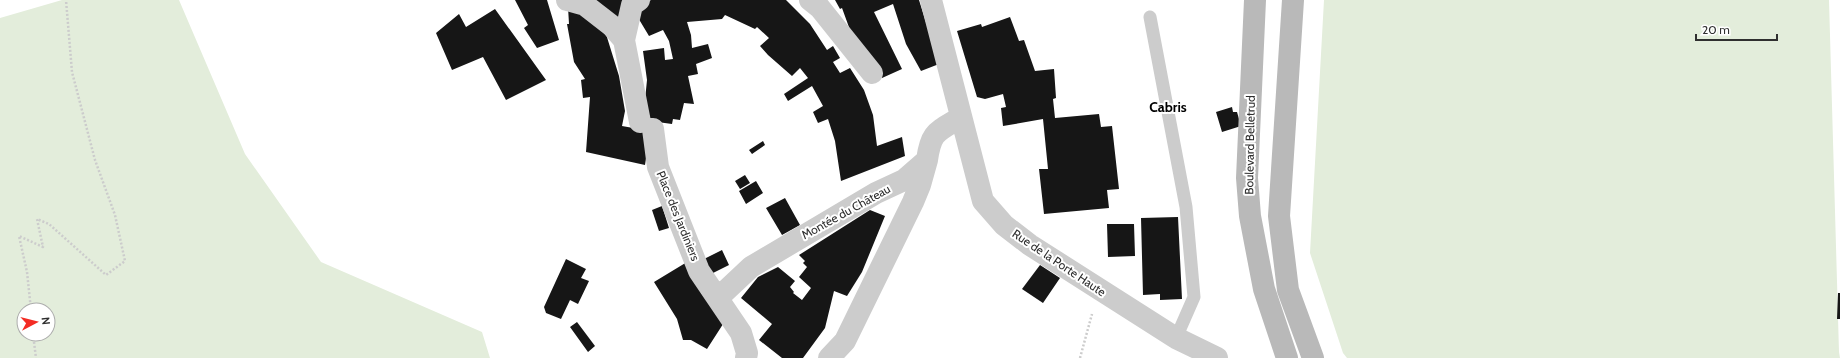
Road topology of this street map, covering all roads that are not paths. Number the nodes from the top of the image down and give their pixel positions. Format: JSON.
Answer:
{"nodes":[{"id":1,"x":567,"y":0,"type":"edge"},
{"id":2,"x":639,"y":0,"type":"edge"},
{"id":3,"x":810,"y":0,"type":"edge"},
{"id":4,"x":931,"y":0,"type":"edge"},
{"id":5,"x":1255,"y":0,"type":"edge"},
{"id":6,"x":1293,"y":0,"type":"edge"},
{"id":7,"x":1150,"y":17,"type":"dead end"},
{"id":8,"x":624,"y":40,"type":"junction"},
{"id":9,"x":872,"y":73,"type":"dead end"},
{"id":10,"x":961,"y":117,"type":"junction"},
{"id":11,"x":927,"y":160,"type":"junction"},
{"id":12,"x":718,"y":298,"type":"junction"},
{"id":13,"x":1176,"y":338,"type":"junction"},
{"id":14,"x":746,"y":358,"type":"edge"},
{"id":15,"x":829,"y":358,"type":"edge"},
{"id":16,"x":1217,"y":358,"type":"edge"},
{"id":17,"x":1287,"y":358,"type":"edge"},
{"id":18,"x":1313,"y":358,"type":"edge"}],
"edges":[{"from":1,"to":8,"type":"street"},
{"from":2,"to":8,"type":"street"},
{"from":3,"to":9,"type":"street"},
{"from":4,"to":10,"type":"street","name":"Rue de la Porte Haute"},
{"from":5,"to":17,"type":"main road","name":"Boulevard Belletrud"},
{"from":6,"to":18,"type":"main road"},
{"from":7,"to":13,"type":"lane"},
{"from":8,"to":12,"type":"street","name":"Place des Jardiniers"},
{"from":10,"to":11,"type":"street"},
{"from":10,"to":13,"type":"street","name":"Rue de la Porte Haute"},
{"from":11,"to":12,"type":"street","name":"Montée du Château"},
{"from":11,"to":15,"type":"street"},
{"from":12,"to":14,"type":"street","name":"Place des Jardiniers"},
{"from":13,"to":16,"type":"street","name":"Rue de la Porte Haute"}]}
